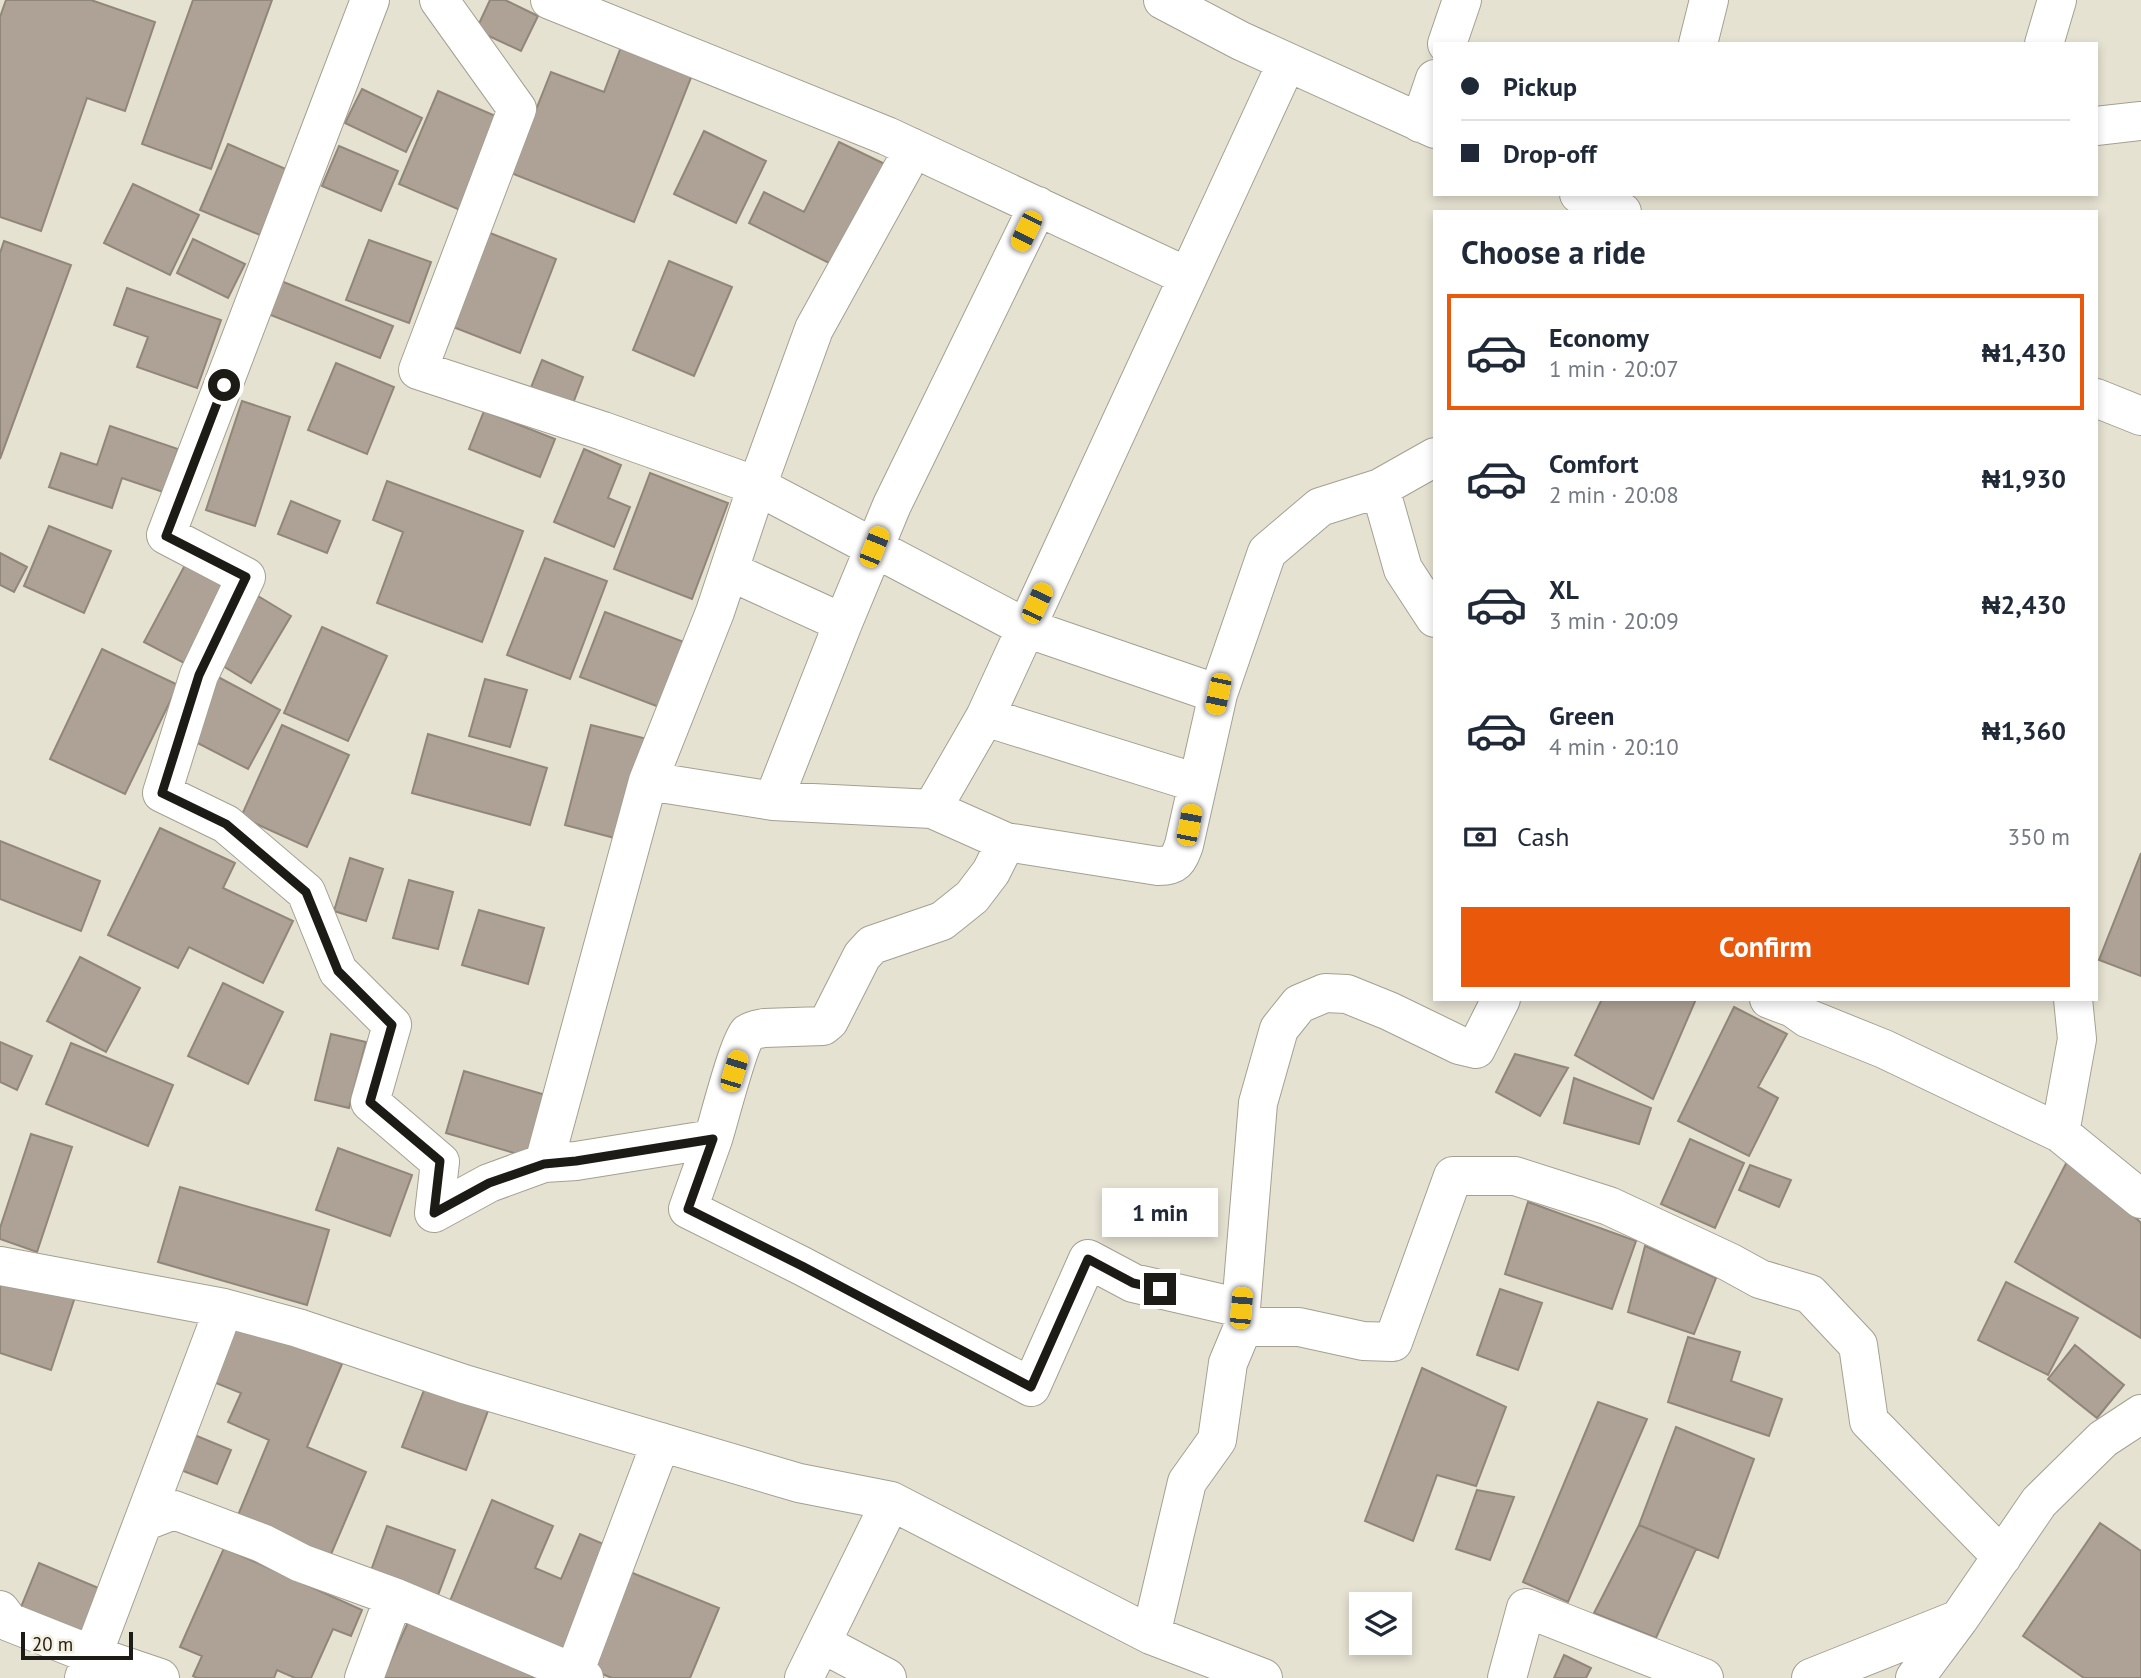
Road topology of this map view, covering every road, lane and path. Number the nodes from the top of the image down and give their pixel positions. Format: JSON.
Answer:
{"nodes":[{"id":1,"x":370,"y":0,"type":"edge"},
{"id":2,"x":439,"y":0,"type":"edge"},
{"id":3,"x":550,"y":0,"type":"edge"},
{"id":4,"x":1163,"y":0,"type":"edge"},
{"id":5,"x":1462,"y":0,"type":"edge"},
{"id":6,"x":1709,"y":0,"type":"edge"},
{"id":7,"x":2057,"y":0,"type":"edge"},
{"id":8,"x":1448,"y":42,"type":"edge"},
{"id":9,"x":1698,"y":42,"type":"edge"},
{"id":10,"x":2045,"y":42,"type":"edge"},
{"id":11,"x":1287,"y":62,"type":"junction"},
{"id":12,"x":1433,"y":92,"type":"edge"},
{"id":13,"x":2141,"y":121,"type":"edge"},
{"id":14,"x":2098,"y":125,"type":"edge"},
{"id":15,"x":1428,"y":126,"type":"edge"},
{"id":16,"x":911,"y":147,"type":"junction"},
{"id":17,"x":1584,"y":196,"type":"edge"},
{"id":18,"x":1038,"y":206,"type":"junction"},
{"id":19,"x":1617,"y":210,"type":"edge"},
{"id":20,"x":1186,"y":276,"type":"junction"},
{"id":21,"x":2098,"y":399,"type":"edge"},
{"id":22,"x":2141,"y":416,"type":"edge"},
{"id":23,"x":1433,"y":458,"type":"edge"},
{"id":24,"x":757,"y":486,"type":"junction"},
{"id":25,"x":1380,"y":488,"type":"junction"},
{"id":26,"x":874,"y":547,"type":"junction"},
{"id":27,"x":729,"y":571,"type":"junction"},
{"id":28,"x":1433,"y":615,"type":"edge"},
{"id":29,"x":843,"y":623,"type":"junction"},
{"id":30,"x":1026,"y":628,"type":"junction"},
{"id":31,"x":1218,"y":694,"type":"junction"},
{"id":32,"x":985,"y":717,"type":"junction"},
{"id":33,"x":648,"y":781,"type":"junction"},
{"id":34,"x":1197,"y":783,"type":"junction"},
{"id":35,"x":773,"y":801,"type":"junction"},
{"id":36,"x":932,"y":809,"type":"junction"},
{"id":37,"x":1006,"y":842,"type":"junction"},
{"id":38,"x":1500,"y":1001,"type":"edge"},
{"id":39,"x":1774,"y":1001,"type":"edge"},
{"id":40,"x":2073,"y":1001,"type":"edge"},
{"id":41,"x":2060,"y":1133,"type":"junction"},
{"id":42,"x":713,"y":1139,"type":"junction"},
{"id":43,"x":544,"y":1164,"type":"junction"},
{"id":44,"x":2141,"y":1199,"type":"edge"},
{"id":45,"x":0,"y":1266,"type":"edge"},
{"id":46,"x":224,"y":1308,"type":"junction"},
{"id":47,"x":2141,"y":1414,"type":"edge"},
{"id":48,"x":661,"y":1442,"type":"junction"},
{"id":49,"x":891,"y":1501,"type":"junction"},
{"id":50,"x":143,"y":1522,"type":"junction"},
{"id":51,"x":2002,"y":1557,"type":"junction"},
{"id":52,"x":394,"y":1597,"type":"junction"},
{"id":53,"x":0,"y":1610,"type":"edge"},
{"id":54,"x":1959,"y":1619,"type":"junction"},
{"id":55,"x":1151,"y":1635,"type":"junction"},
{"id":56,"x":821,"y":1643,"type":"junction"},
{"id":57,"x":88,"y":1666,"type":"edge"},
{"id":58,"x":563,"y":1673,"type":"edge"},
{"id":59,"x":160,"y":1678,"type":"edge"},
{"id":60,"x":364,"y":1678,"type":"edge"},
{"id":61,"x":804,"y":1678,"type":"edge"},
{"id":62,"x":887,"y":1678,"type":"edge"},
{"id":63,"x":1264,"y":1678,"type":"edge"},
{"id":64,"x":1507,"y":1678,"type":"edge"},
{"id":65,"x":1704,"y":1678,"type":"edge"},
{"id":66,"x":1811,"y":1678,"type":"edge"},
{"id":67,"x":1915,"y":1678,"type":"edge"}],
"edges":[{"from":1,"to":43,"type":"street"},
{"from":2,"to":24,"type":"street"},
{"from":3,"to":16,"type":"street"},
{"from":4,"to":11,"type":"street"},
{"from":5,"to":8,"type":"street"},
{"from":6,"to":9,"type":"street"},
{"from":7,"to":10,"type":"street"},
{"from":11,"to":15,"type":"street"},
{"from":11,"to":20,"type":"street"},
{"from":12,"to":15,"type":"street"},
{"from":13,"to":14,"type":"street"},
{"from":16,"to":18,"type":"street"},
{"from":16,"to":24,"type":"street"},
{"from":17,"to":19,"type":"street"},
{"from":18,"to":20,"type":"street"},
{"from":18,"to":26,"type":"street"},
{"from":20,"to":30,"type":"street"},
{"from":21,"to":22,"type":"street"},
{"from":23,"to":25,"type":"street"},
{"from":24,"to":26,"type":"street"},
{"from":24,"to":27,"type":"street"},
{"from":25,"to":28,"type":"street"},
{"from":25,"to":31,"type":"street"},
{"from":26,"to":29,"type":"street"},
{"from":26,"to":30,"type":"street"},
{"from":27,"to":29,"type":"street"},
{"from":27,"to":33,"type":"street"},
{"from":29,"to":35,"type":"street"},
{"from":30,"to":31,"type":"street"},
{"from":30,"to":32,"type":"street"},
{"from":31,"to":34,"type":"street"},
{"from":32,"to":34,"type":"street"},
{"from":32,"to":36,"type":"street"},
{"from":33,"to":35,"type":"street"},
{"from":33,"to":43,"type":"street"},
{"from":34,"to":37,"type":"street"},
{"from":35,"to":36,"type":"street"},
{"from":36,"to":37,"type":"street"},
{"from":37,"to":42,"type":"street"},
{"from":38,"to":42,"type":"street"},
{"from":39,"to":41,"type":"street"},
{"from":40,"to":41,"type":"street"},
{"from":41,"to":44,"type":"street"},
{"from":42,"to":43,"type":"street"},
{"from":45,"to":46,"type":"street"},
{"from":46,"to":48,"type":"street"},
{"from":46,"to":50,"type":"street"},
{"from":47,"to":51,"type":"street"},
{"from":48,"to":49,"type":"street"},
{"from":48,"to":58,"type":"street"},
{"from":49,"to":55,"type":"street"},
{"from":49,"to":56,"type":"street"},
{"from":50,"to":52,"type":"street"},
{"from":50,"to":57,"type":"street"},
{"from":51,"to":54,"type":"street"},
{"from":51,"to":55,"type":"street"},
{"from":52,"to":58,"type":"street"},
{"from":52,"to":60,"type":"street"},
{"from":53,"to":57,"type":"street"},
{"from":54,"to":66,"type":"street"},
{"from":54,"to":67,"type":"street"},
{"from":55,"to":63,"type":"street"},
{"from":56,"to":61,"type":"street"},
{"from":56,"to":62,"type":"street"},
{"from":57,"to":59,"type":"street"},
{"from":64,"to":65,"type":"street"}]}
